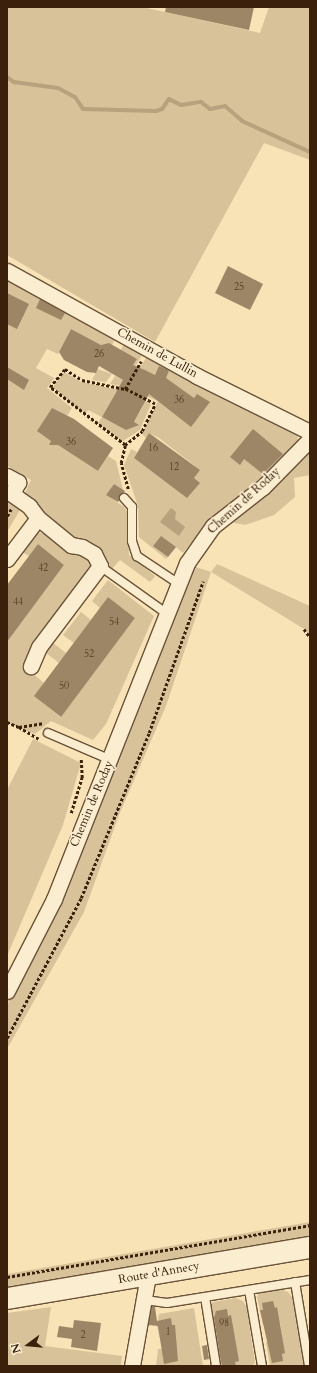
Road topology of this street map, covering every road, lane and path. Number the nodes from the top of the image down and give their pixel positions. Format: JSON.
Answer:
{"nodes":[{"id":1,"x":22,"y":7,"type":"edge"},
{"id":2,"x":30,"y":7,"type":"edge"},
{"id":3,"x":7,"y":271,"type":"edge"},
{"id":4,"x":148,"y":348,"type":"junction"},
{"id":5,"x":125,"y":388,"type":"junction"},
{"id":6,"x":310,"y":432,"type":"edge"},
{"id":7,"x":310,"y":439,"type":"edge"},
{"id":8,"x":125,"y":445,"type":"junction"},
{"id":9,"x":12,"y":479,"type":"edge"},
{"id":10,"x":124,"y":498,"type":"joint"},
{"id":11,"x":38,"y":518,"type":"junction"},
{"id":12,"x":7,"y":559,"type":"edge"},
{"id":13,"x":100,"y":566,"type":"junction"},
{"id":14,"x":203,"y":581,"type":"dead end"},
{"id":15,"x":179,"y":584,"type":"junction"},
{"id":16,"x":166,"y":613,"type":"junction"},
{"id":17,"x":304,"y":629,"type":"dead end"},
{"id":18,"x":310,"y":637,"type":"edge"},
{"id":19,"x":32,"y":666,"type":"dead end"},
{"id":20,"x":19,"y":727,"type":"dead end"},
{"id":21,"x":48,"y":733,"type":"dead end"},
{"id":22,"x":40,"y":740,"type":"dead end"},
{"id":23,"x":75,"y":756,"type":"dead end"},
{"id":24,"x":111,"y":760,"type":"junction"},
{"id":25,"x":69,"y":819,"type":"dead end"},
{"id":26,"x":7,"y":991,"type":"edge"},
{"id":27,"x":7,"y":1038,"type":"edge"},
{"id":28,"x":310,"y":1225,"type":"edge"},
{"id":29,"x":310,"y":1247,"type":"edge"},
{"id":30,"x":148,"y":1275,"type":"junction"},
{"id":31,"x":7,"y":1277,"type":"edge"},
{"id":32,"x":310,"y":1280,"type":"edge"},
{"id":33,"x":295,"y":1282,"type":"junction"},
{"id":34,"x":249,"y":1290,"type":"junction"},
{"id":35,"x":205,"y":1297,"type":"junction"},
{"id":36,"x":7,"y":1298,"type":"edge"},
{"id":37,"x":145,"y":1300,"type":"junction"},
{"id":38,"x":132,"y":1366,"type":"edge"},
{"id":39,"x":216,"y":1366,"type":"edge"},
{"id":40,"x":262,"y":1366,"type":"edge"},
{"id":41,"x":309,"y":1366,"type":"edge"}],
"edges":[{"from":1,"to":2,"type":"path"},
{"from":3,"to":4,"type":"street","name":"Chemin de Lullin"},
{"from":4,"to":5,"type":"path"},
{"from":4,"to":6,"type":"street","name":"Chemin de Lullin"},
{"from":5,"to":8,"type":"path"},
{"from":5,"to":8,"type":"path"},
{"from":7,"to":15,"type":"street","name":"Chemin de Roday"},
{"from":8,"to":10,"type":"path"},
{"from":9,"to":11,"type":"street"},
{"from":10,"to":15,"type":"lane"},
{"from":11,"to":12,"type":"street"},
{"from":11,"to":13,"type":"street"},
{"from":13,"to":16,"type":"lane"},
{"from":13,"to":19,"type":"street"},
{"from":14,"to":27,"type":"path"},
{"from":15,"to":16,"type":"street","name":"Chemin de Roday"},
{"from":16,"to":24,"type":"street","name":"Chemin de Roday"},
{"from":17,"to":18,"type":"path"},
{"from":20,"to":22,"type":"path"},
{"from":21,"to":24,"type":"lane"},
{"from":23,"to":25,"type":"path"},
{"from":24,"to":26,"type":"street","name":"Chemin de Roday"},
{"from":28,"to":31,"type":"path"},
{"from":29,"to":30,"type":"main road","name":"Route d'Annecy"},
{"from":30,"to":36,"type":"main road","name":"Route d'Annecy"},
{"from":30,"to":37,"type":"street"},
{"from":32,"to":33,"type":"lane"},
{"from":33,"to":34,"type":"lane"},
{"from":33,"to":41,"type":"lane"},
{"from":34,"to":35,"type":"lane"},
{"from":34,"to":40,"type":"lane"},
{"from":35,"to":37,"type":"lane"},
{"from":35,"to":39,"type":"lane"},
{"from":37,"to":38,"type":"street"}]}
